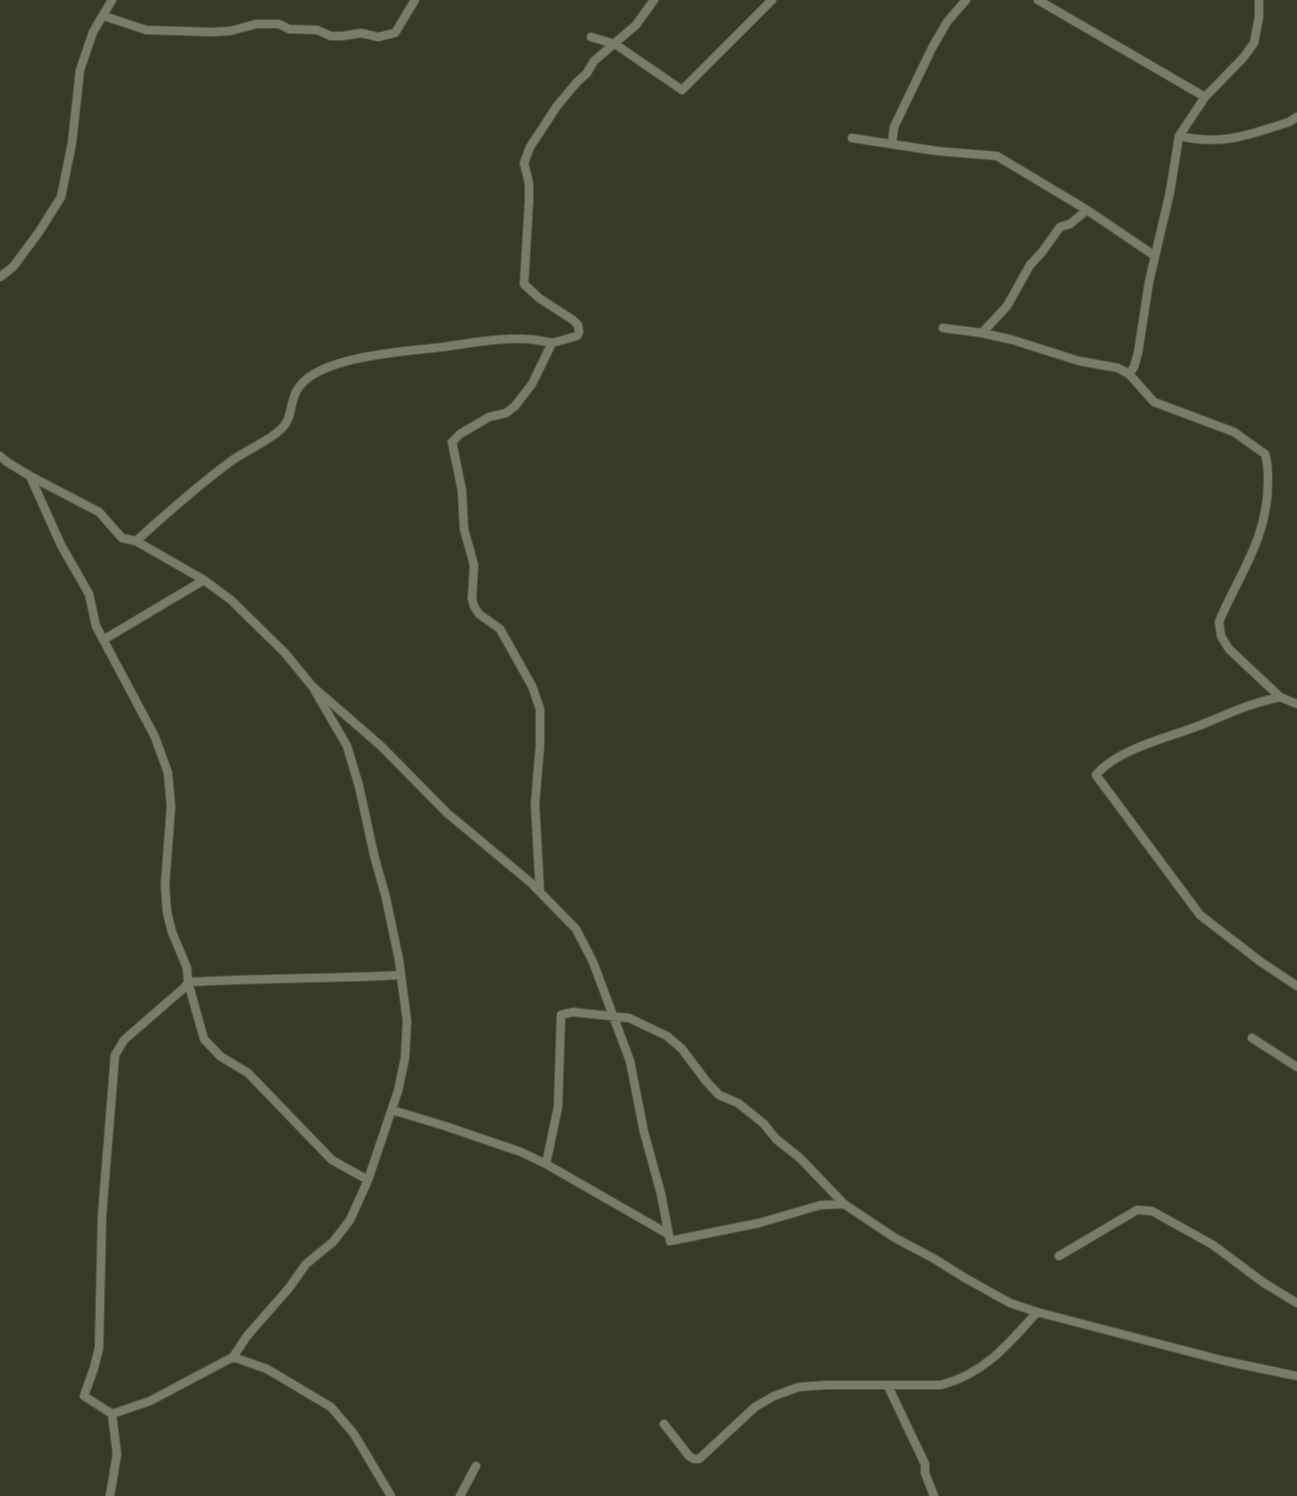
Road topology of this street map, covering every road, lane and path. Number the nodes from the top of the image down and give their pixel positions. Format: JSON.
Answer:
{"nodes":[{"id":1,"x":112,"y":0,"type":"edge"},
{"id":2,"x":415,"y":0,"type":"edge"},
{"id":3,"x":654,"y":0,"type":"edge"},
{"id":4,"x":772,"y":0,"type":"edge"},
{"id":5,"x":966,"y":0,"type":"edge"},
{"id":6,"x":1038,"y":0,"type":"edge"},
{"id":7,"x":1259,"y":0,"type":"edge"},
{"id":8,"x":104,"y":15,"type":"junction"},
{"id":9,"x":591,"y":37,"type":"dead end"},
{"id":10,"x":615,"y":44,"type":"junction"},
{"id":11,"x":1206,"y":97,"type":"junction"},
{"id":12,"x":1297,"y":117,"type":"edge"},
{"id":13,"x":1179,"y":136,"type":"junction"},
{"id":14,"x":852,"y":138,"type":"dead end"},
{"id":15,"x":892,"y":143,"type":"junction"},
{"id":16,"x":1087,"y":210,"type":"junction"},
{"id":17,"x":1155,"y":256,"type":"junction"},
{"id":18,"x":0,"y":277,"type":"edge"},
{"id":19,"x":943,"y":328,"type":"dead end"},
{"id":20,"x":982,"y":333,"type":"junction"},
{"id":21,"x":552,"y":343,"type":"junction"},
{"id":22,"x":1129,"y":374,"type":"junction"},
{"id":23,"x":0,"y":456,"type":"edge"},
{"id":24,"x":30,"y":476,"type":"junction"},
{"id":25,"x":136,"y":541,"type":"junction"},
{"id":26,"x":204,"y":580,"type":"junction"},
{"id":27,"x":103,"y":640,"type":"junction"},
{"id":28,"x":312,"y":686,"type":"junction"},
{"id":29,"x":1280,"y":697,"type":"junction"},
{"id":30,"x":1297,"y":704,"type":"edge"},
{"id":31,"x":540,"y":892,"type":"junction"},
{"id":32,"x":401,"y":975,"type":"junction"},
{"id":33,"x":188,"y":982,"type":"junction"},
{"id":34,"x":1297,"y":986,"type":"edge"},
{"id":35,"x":615,"y":1016,"type":"junction"},
{"id":36,"x":1252,"y":1038,"type":"dead end"},
{"id":37,"x":1297,"y":1067,"type":"edge"},
{"id":38,"x":392,"y":1110,"type":"junction"},
{"id":39,"x":546,"y":1164,"type":"junction"},
{"id":40,"x":368,"y":1180,"type":"junction"},
{"id":41,"x":844,"y":1204,"type":"junction"},
{"id":42,"x":668,"y":1234,"type":"junction"},
{"id":43,"x":1059,"y":1256,"type":"dead end"},
{"id":44,"x":1297,"y":1303,"type":"edge"},
{"id":45,"x":1037,"y":1312,"type":"junction"},
{"id":46,"x":232,"y":1357,"type":"junction"},
{"id":47,"x":1297,"y":1376,"type":"edge"},
{"id":48,"x":888,"y":1386,"type":"junction"},
{"id":49,"x":112,"y":1414,"type":"junction"},
{"id":50,"x":664,"y":1424,"type":"dead end"},
{"id":51,"x":476,"y":1466,"type":"dead end"},
{"id":52,"x":110,"y":1496,"type":"edge"},
{"id":53,"x":391,"y":1496,"type":"edge"},
{"id":54,"x":460,"y":1496,"type":"edge"},
{"id":55,"x":934,"y":1496,"type":"edge"}],
"edges":[{"from":1,"to":8,"type":"street"},
{"from":2,"to":8,"type":"street"},
{"from":3,"to":10,"type":"street"},
{"from":4,"to":10,"type":"street"},
{"from":5,"to":15,"type":"street"},
{"from":6,"to":11,"type":"street"},
{"from":7,"to":11,"type":"street"},
{"from":8,"to":18,"type":"street"},
{"from":9,"to":10,"type":"street"},
{"from":10,"to":21,"type":"street"},
{"from":11,"to":13,"type":"street"},
{"from":12,"to":13,"type":"street"},
{"from":13,"to":17,"type":"street"},
{"from":14,"to":15,"type":"street"},
{"from":15,"to":16,"type":"street"},
{"from":16,"to":17,"type":"street"},
{"from":16,"to":20,"type":"street"},
{"from":17,"to":22,"type":"street"},
{"from":19,"to":20,"type":"street"},
{"from":20,"to":22,"type":"street"},
{"from":21,"to":25,"type":"street"},
{"from":21,"to":31,"type":"street"},
{"from":22,"to":29,"type":"street"},
{"from":23,"to":24,"type":"street"},
{"from":24,"to":25,"type":"street"},
{"from":24,"to":27,"type":"street"},
{"from":25,"to":26,"type":"street"},
{"from":26,"to":27,"type":"street"},
{"from":26,"to":28,"type":"street"},
{"from":27,"to":33,"type":"street"},
{"from":28,"to":31,"type":"street"},
{"from":28,"to":32,"type":"street"},
{"from":29,"to":30,"type":"street"},
{"from":29,"to":34,"type":"street"},
{"from":31,"to":35,"type":"street"},
{"from":32,"to":33,"type":"street"},
{"from":32,"to":38,"type":"street"},
{"from":33,"to":40,"type":"street"},
{"from":33,"to":49,"type":"street"},
{"from":35,"to":39,"type":"street"},
{"from":35,"to":41,"type":"street"},
{"from":35,"to":42,"type":"street"},
{"from":36,"to":37,"type":"street"},
{"from":38,"to":39,"type":"street"},
{"from":38,"to":40,"type":"street"},
{"from":39,"to":42,"type":"street"},
{"from":40,"to":46,"type":"street"},
{"from":41,"to":42,"type":"street"},
{"from":41,"to":45,"type":"street"},
{"from":43,"to":44,"type":"street"},
{"from":45,"to":47,"type":"street"},
{"from":45,"to":48,"type":"street"},
{"from":46,"to":49,"type":"street"},
{"from":46,"to":53,"type":"street"},
{"from":48,"to":50,"type":"street"},
{"from":48,"to":55,"type":"street"},
{"from":49,"to":52,"type":"street"},
{"from":51,"to":54,"type":"street"}]}
